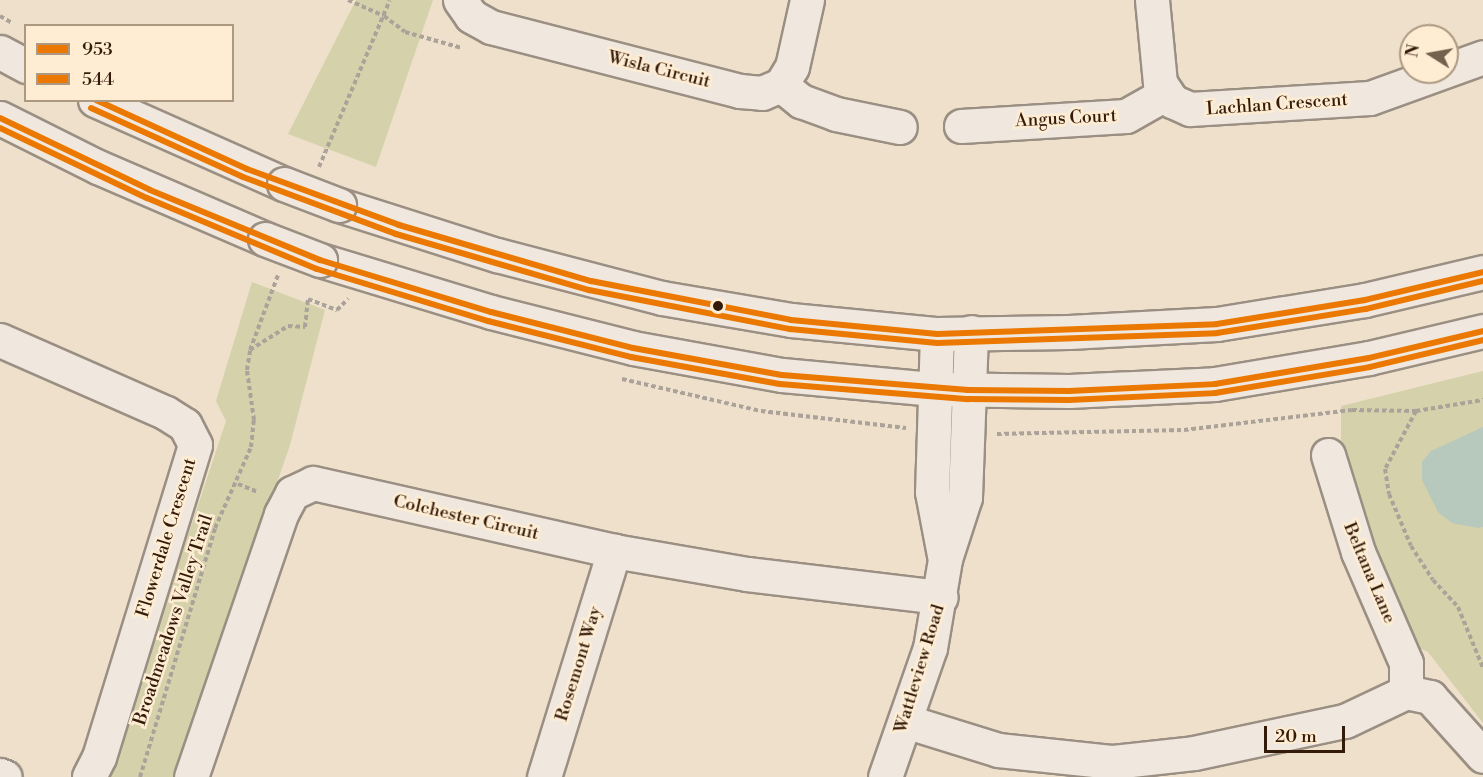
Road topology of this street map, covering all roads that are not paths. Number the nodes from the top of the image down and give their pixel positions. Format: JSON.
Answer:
{"nodes":[{"id":1,"x":460,"y":0,"type":"edge"},
{"id":2,"x":807,"y":0,"type":"edge"},
{"id":3,"x":1152,"y":0,"type":"edge"},
{"id":4,"x":0,"y":52,"type":"edge"},
{"id":5,"x":1483,"y":57,"type":"edge"},
{"id":6,"x":24,"y":65,"type":"edge"},
{"id":7,"x":781,"y":85,"type":"junction"},
{"id":8,"x":1165,"y":94,"type":"junction"},
{"id":9,"x":100,"y":102,"type":"edge"},
{"id":10,"x":0,"y":118,"type":"edge"},
{"id":11,"x":961,"y":126,"type":"dead end"},
{"id":12,"x":900,"y":127,"type":"dead end"},
{"id":13,"x":1483,"y":272,"type":"edge"},
{"id":14,"x":1483,"y":331,"type":"edge"},
{"id":15,"x":971,"y":332,"type":"junction"},
{"id":16,"x":937,"y":334,"type":"junction"},
{"id":17,"x":0,"y":340,"type":"edge"},
{"id":18,"x":934,"y":389,"type":"junction"},
{"id":19,"x":968,"y":390,"type":"junction"},
{"id":20,"x":1328,"y":455,"type":"dead end"},
{"id":21,"x":614,"y":551,"type":"junction"},
{"id":22,"x":945,"y":560,"type":"junction"},
{"id":23,"x":941,"y":597,"type":"junction"},
{"id":24,"x":1406,"y":692,"type":"junction"},
{"id":25,"x":905,"y":722,"type":"junction"},
{"id":26,"x":1483,"y":756,"type":"edge"},
{"id":27,"x":1155,"y":768,"type":"edge"},
{"id":28,"x":0,"y":775,"type":"edge"},
{"id":29,"x":5,"y":777,"type":"edge"},
{"id":30,"x":89,"y":777,"type":"edge"},
{"id":31,"x":191,"y":777,"type":"edge"},
{"id":32,"x":544,"y":777,"type":"edge"},
{"id":33,"x":885,"y":777,"type":"edge"}],
"edges":[{"from":1,"to":7,"type":"street","name":"Wisla Circuit"},
{"from":2,"to":7,"type":"street"},
{"from":3,"to":8,"type":"street"},
{"from":4,"to":6,"type":"street"},
{"from":5,"to":8,"type":"street","name":"Lachlan Crescent"},
{"from":7,"to":12,"type":"street"},
{"from":8,"to":11,"type":"street","name":"Angus Court"},
{"from":9,"to":16,"type":"street","bridge":true},
{"from":10,"to":18,"type":"street","bridge":true},
{"from":13,"to":15,"type":"street"},
{"from":14,"to":19,"type":"street"},
{"from":15,"to":16,"type":"street"},
{"from":15,"to":19,"type":"street","name":"Wattleview Road"},
{"from":16,"to":18,"type":"street","name":"Wattleview Road"},
{"from":17,"to":30,"type":"street","name":"Flowerdale Crescent"},
{"from":18,"to":19,"type":"street"},
{"from":18,"to":22,"type":"street","name":"Wattleview Road"},
{"from":19,"to":22,"type":"street","name":"Wattleview Road"},
{"from":20,"to":24,"type":"street","name":"Beltana Lane"},
{"from":21,"to":23,"type":"street","name":"Colchester Circuit"},
{"from":21,"to":31,"type":"street","name":"Colchester Circuit"},
{"from":21,"to":32,"type":"street","name":"Rosemont Way"},
{"from":22,"to":23,"type":"street","name":"Wattleview Road"},
{"from":23,"to":25,"type":"street","name":"Wattleview Road"},
{"from":24,"to":26,"type":"street"},
{"from":24,"to":27,"type":"street"},
{"from":25,"to":27,"type":"street"},
{"from":25,"to":33,"type":"street","name":"Wattleview Road"},
{"from":28,"to":29,"type":"street"}]}
